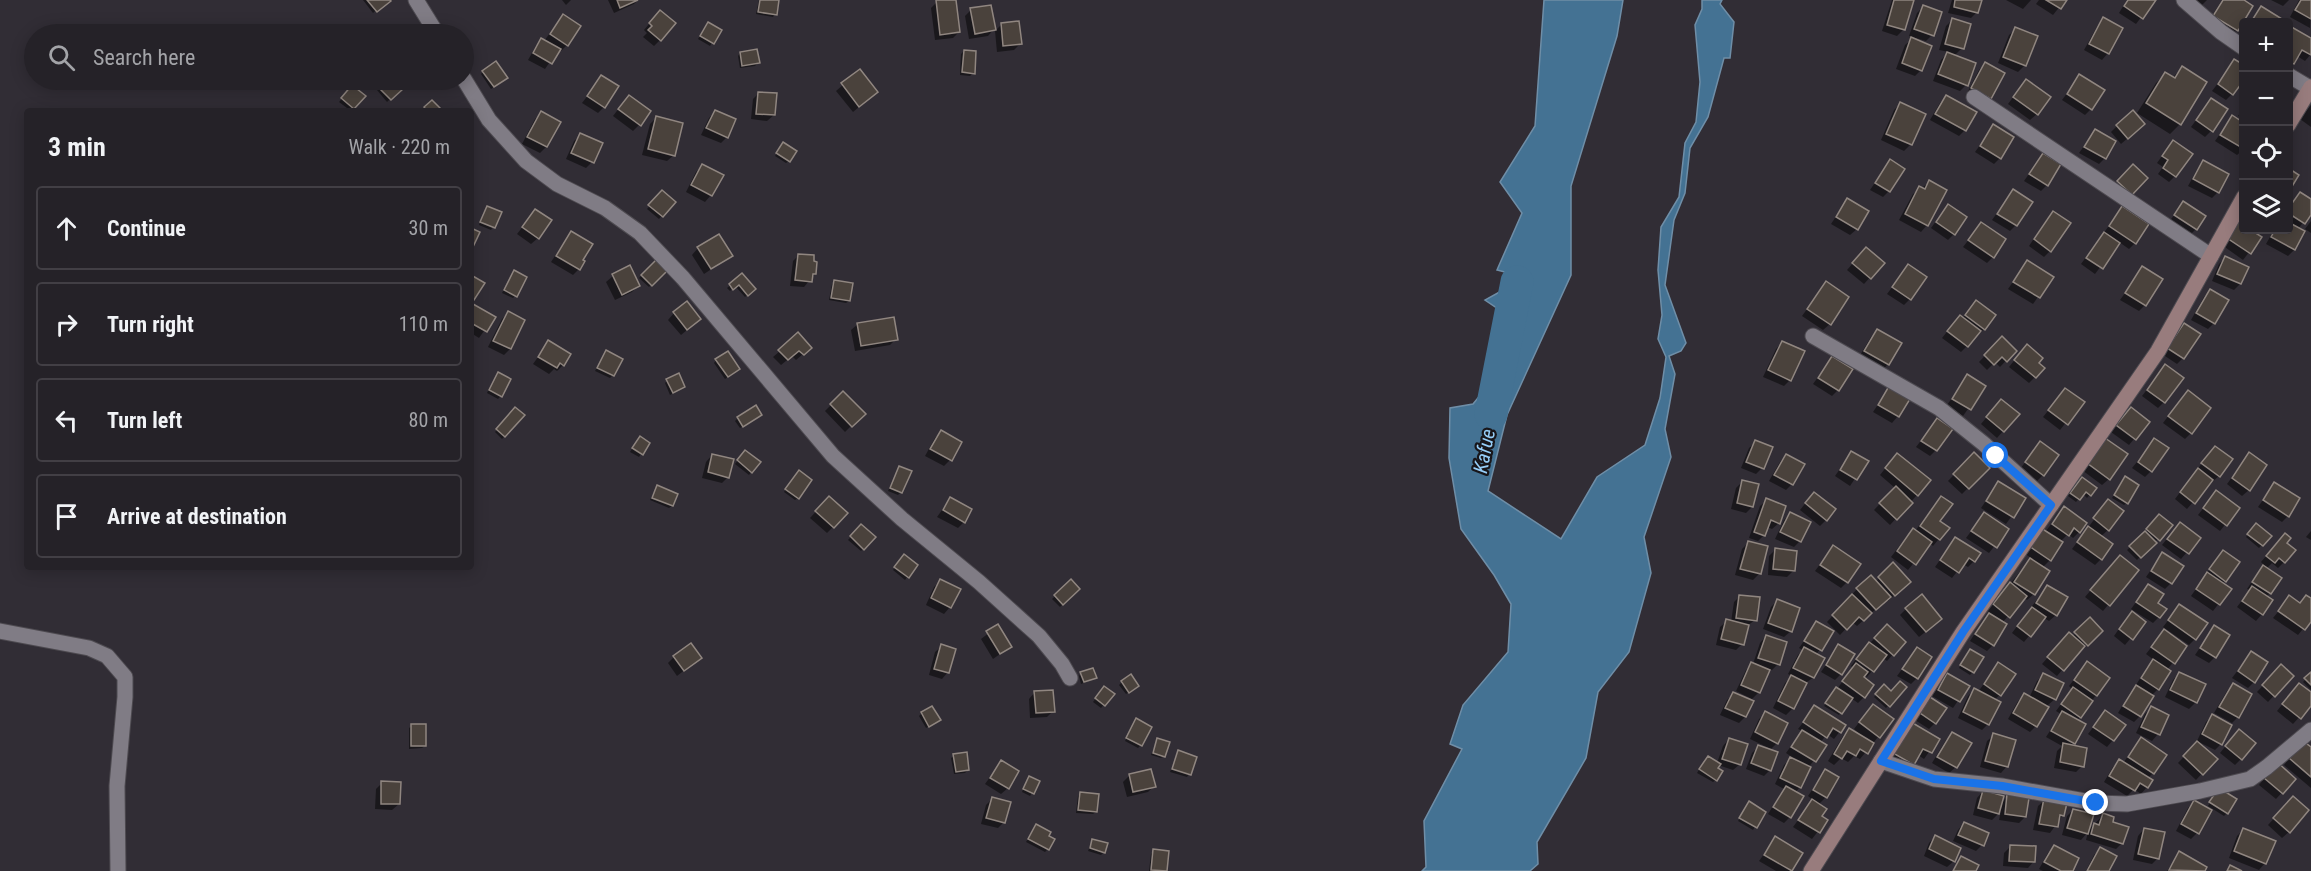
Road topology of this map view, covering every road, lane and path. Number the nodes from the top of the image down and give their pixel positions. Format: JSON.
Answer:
{"nodes":[{"id":1,"x":416,"y":0,"type":"edge"},
{"id":2,"x":2184,"y":0,"type":"edge"},
{"id":3,"x":431,"y":24,"type":"edge"},
{"id":4,"x":2239,"y":45,"type":"edge"},
{"id":5,"x":2293,"y":77,"type":"edge"},
{"id":6,"x":2311,"y":88,"type":"edge"},
{"id":7,"x":471,"y":90,"type":"edge"},
{"id":8,"x":1974,"y":98,"type":"dead end"},
{"id":9,"x":2293,"y":118,"type":"edge"},
{"id":10,"x":2239,"y":206,"type":"edge"},
{"id":11,"x":2211,"y":256,"type":"junction"},
{"id":12,"x":1813,"y":336,"type":"dead end"},
{"id":13,"x":2051,"y":505,"type":"junction"},
{"id":14,"x":0,"y":631,"type":"edge"},
{"id":15,"x":1070,"y":678,"type":"dead end"},
{"id":16,"x":2311,"y":730,"type":"edge"},
{"id":17,"x":1881,"y":761,"type":"junction"},
{"id":18,"x":118,"y":871,"type":"edge"},
{"id":19,"x":1811,"y":871,"type":"edge"}],
"edges":[{"from":1,"to":3,"type":"street"},
{"from":2,"to":4,"type":"street"},
{"from":5,"to":6,"type":"street"},
{"from":6,"to":9,"type":"street"},
{"from":7,"to":15,"type":"street"},
{"from":8,"to":11,"type":"street"},
{"from":10,"to":11,"type":"street"},
{"from":11,"to":13,"type":"street"},
{"from":12,"to":13,"type":"street"},
{"from":13,"to":17,"type":"street"},
{"from":14,"to":18,"type":"street"},
{"from":16,"to":17,"type":"street"},
{"from":17,"to":19,"type":"street"}]}
